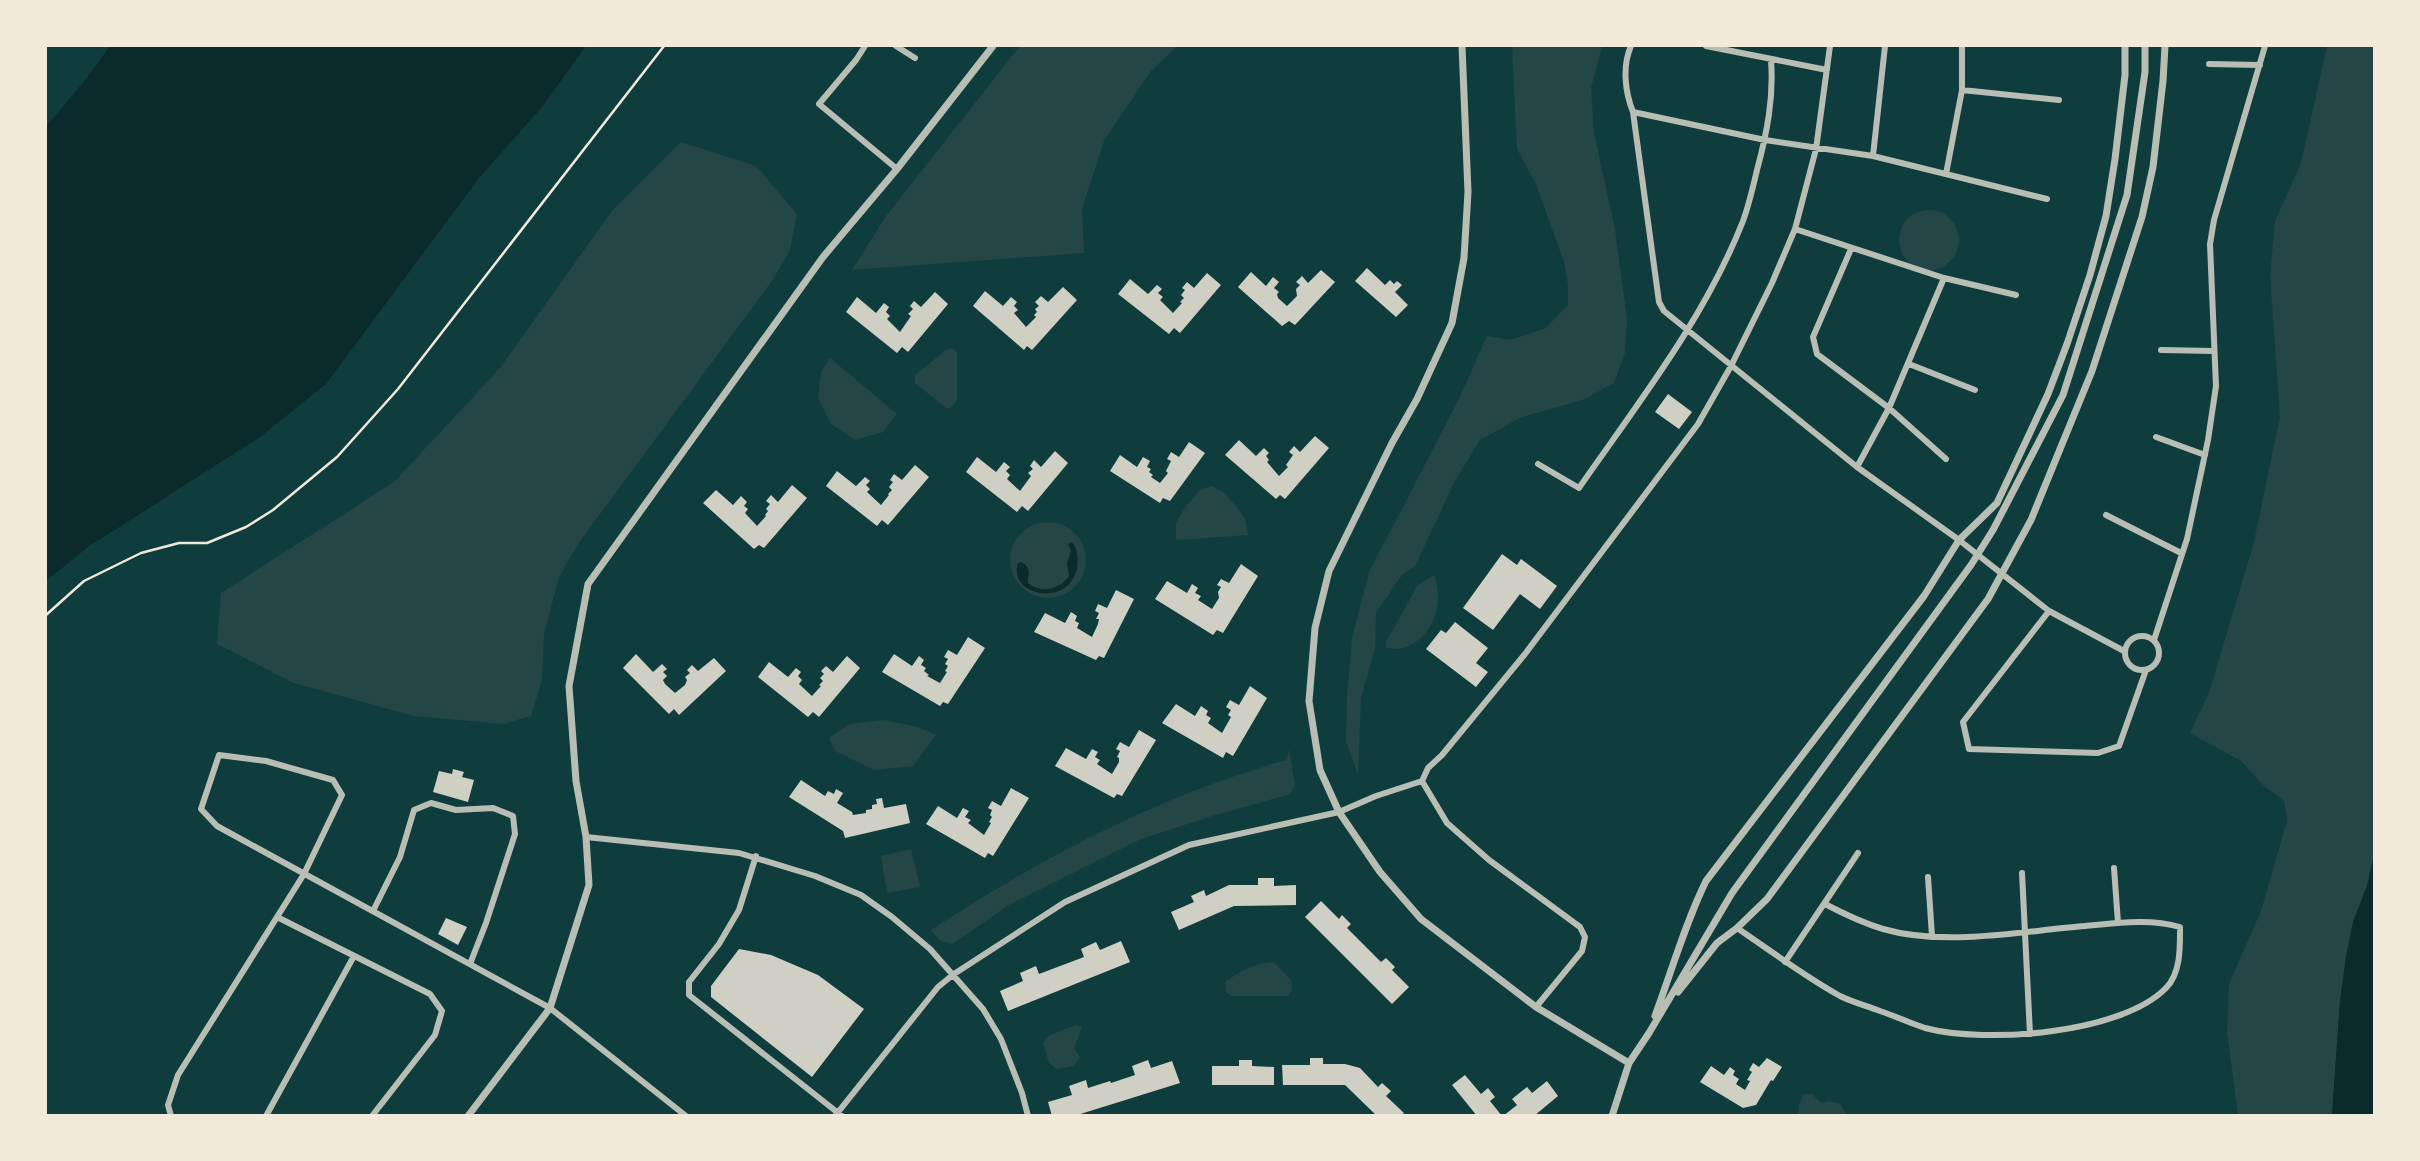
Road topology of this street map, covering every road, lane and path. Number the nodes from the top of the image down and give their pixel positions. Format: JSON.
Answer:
{"nodes":[{"id":1,"x":664,"y":46,"type":"edge"},
{"id":2,"x":865,"y":46,"type":"edge"},
{"id":3,"x":895,"y":46,"type":"edge"},
{"id":4,"x":993,"y":46,"type":"edge"},
{"id":5,"x":1462,"y":46,"type":"edge"},
{"id":6,"x":1631,"y":46,"type":"edge"},
{"id":7,"x":1706,"y":46,"type":"edge"},
{"id":8,"x":1830,"y":46,"type":"edge"},
{"id":9,"x":1885,"y":46,"type":"edge"},
{"id":10,"x":1962,"y":46,"type":"edge"},
{"id":11,"x":2125,"y":46,"type":"edge"},
{"id":12,"x":2145,"y":46,"type":"edge"},
{"id":13,"x":2165,"y":46,"type":"edge"},
{"id":14,"x":2265,"y":46,"type":"edge"},
{"id":15,"x":915,"y":58,"type":"dead end"},
{"id":16,"x":1772,"y":60,"type":"junction"},
{"id":17,"x":2209,"y":64,"type":"dead end"},
{"id":18,"x":2260,"y":65,"type":"junction"},
{"id":19,"x":1827,"y":70,"type":"junction"},
{"id":20,"x":1962,"y":90,"type":"junction"},
{"id":21,"x":2059,"y":100,"type":"dead end"},
{"id":22,"x":1633,"y":112,"type":"junction"},
{"id":23,"x":1765,"y":140,"type":"junction"},
{"id":24,"x":1816,"y":149,"type":"junction"},
{"id":25,"x":1873,"y":156,"type":"junction"},
{"id":26,"x":897,"y":169,"type":"junction"},
{"id":27,"x":1947,"y":174,"type":"junction"},
{"id":28,"x":2047,"y":199,"type":"dead end"},
{"id":29,"x":1795,"y":229,"type":"junction"},
{"id":30,"x":1851,"y":249,"type":"junction"},
{"id":31,"x":1944,"y":278,"type":"junction"},
{"id":32,"x":2016,"y":295,"type":"dead end"},
{"id":33,"x":1686,"y":331,"type":"junction"},
{"id":34,"x":2161,"y":350,"type":"dead end"},
{"id":35,"x":2214,"y":351,"type":"junction"},
{"id":36,"x":1909,"y":364,"type":"junction"},
{"id":37,"x":1731,"y":366,"type":"junction"},
{"id":38,"x":1975,"y":390,"type":"dead end"},
{"id":39,"x":1889,"y":408,"type":"junction"},
{"id":40,"x":2156,"y":437,"type":"dead end"},
{"id":41,"x":2205,"y":455,"type":"junction"},
{"id":42,"x":1946,"y":459,"type":"dead end"},
{"id":43,"x":1538,"y":464,"type":"dead end"},
{"id":44,"x":1857,"y":467,"type":"junction"},
{"id":45,"x":2106,"y":515,"type":"dead end"},
{"id":46,"x":1959,"y":540,"type":"junction"},
{"id":47,"x":2181,"y":552,"type":"junction"},
{"id":48,"x":2003,"y":575,"type":"junction"},
{"id":49,"x":2049,"y":611,"type":"junction"},
{"id":50,"x":46,"y":615,"type":"edge"},
{"id":51,"x":2154,"y":640,"type":"junction"},
{"id":52,"x":2124,"y":651,"type":"junction"},
{"id":53,"x":2146,"y":670,"type":"junction"},
{"id":54,"x":1422,"y":781,"type":"junction"},
{"id":55,"x":1339,"y":812,"type":"junction"},
{"id":56,"x":586,"y":837,"type":"junction"},
{"id":57,"x":1858,"y":853,"type":"dead end"},
{"id":58,"x":756,"y":856,"type":"junction"},
{"id":59,"x":2114,"y":868,"type":"dead end"},
{"id":60,"x":2022,"y":873,"type":"dead end"},
{"id":61,"x":304,"y":874,"type":"junction"},
{"id":62,"x":1928,"y":877,"type":"dead end"},
{"id":63,"x":1825,"y":904,"type":"junction"},
{"id":64,"x":373,"y":911,"type":"junction"},
{"id":65,"x":277,"y":917,"type":"junction"},
{"id":66,"x":2118,"y":923,"type":"junction"},
{"id":67,"x":1737,"y":928,"type":"junction"},
{"id":68,"x":2026,"y":931,"type":"junction"},
{"id":69,"x":1932,"y":936,"type":"junction"},
{"id":70,"x":354,"y":956,"type":"junction"},
{"id":71,"x":1785,"y":961,"type":"junction"},
{"id":72,"x":470,"y":964,"type":"junction"},
{"id":73,"x":954,"y":974,"type":"junction"},
{"id":74,"x":1536,"y":1007,"type":"junction"},
{"id":75,"x":550,"y":1008,"type":"junction"},
{"id":76,"x":1649,"y":1033,"type":"junction"},
{"id":77,"x":2030,"y":1034,"type":"junction"},
{"id":78,"x":1629,"y":1063,"type":"junction"},
{"id":79,"x":838,"y":1114,"type":"edge"},
{"id":80,"x":171,"y":1115,"type":"edge"},
{"id":81,"x":266,"y":1115,"type":"edge"},
{"id":82,"x":372,"y":1115,"type":"edge"},
{"id":83,"x":468,"y":1115,"type":"edge"},
{"id":84,"x":686,"y":1115,"type":"edge"},
{"id":85,"x":1028,"y":1115,"type":"edge"},
{"id":86,"x":1612,"y":1115,"type":"edge"}],
"edges":[{"from":1,"to":50,"type":"path"},
{"from":2,"to":26,"type":"street"},
{"from":3,"to":15,"type":"street"},
{"from":4,"to":26,"type":"street"},
{"from":5,"to":55,"type":"street"},
{"from":6,"to":22,"type":"street"},
{"from":7,"to":16,"type":"street"},
{"from":8,"to":19,"type":"street"},
{"from":9,"to":25,"type":"street"},
{"from":10,"to":20,"type":"street"},
{"from":11,"to":46,"type":"street"},
{"from":12,"to":76,"type":"street"},
{"from":13,"to":48,"type":"street"},
{"from":14,"to":18,"type":"street"},
{"from":16,"to":19,"type":"street"},
{"from":16,"to":23,"type":"street"},
{"from":17,"to":18,"type":"street"},
{"from":18,"to":35,"type":"street"},
{"from":19,"to":24,"type":"street"},
{"from":20,"to":21,"type":"street"},
{"from":20,"to":27,"type":"street"},
{"from":22,"to":23,"type":"street"},
{"from":22,"to":33,"type":"street"},
{"from":23,"to":24,"type":"street"},
{"from":23,"to":33,"type":"street"},
{"from":24,"to":25,"type":"street"},
{"from":24,"to":29,"type":"street"},
{"from":25,"to":27,"type":"street"},
{"from":26,"to":56,"type":"street"},
{"from":27,"to":28,"type":"street"},
{"from":29,"to":30,"type":"street"},
{"from":29,"to":37,"type":"street"},
{"from":30,"to":31,"type":"street"},
{"from":30,"to":39,"type":"street"},
{"from":31,"to":32,"type":"street"},
{"from":31,"to":36,"type":"street"},
{"from":33,"to":37,"type":"street"},
{"from":33,"to":43,"type":"street"},
{"from":34,"to":35,"type":"street"},
{"from":35,"to":41,"type":"street"},
{"from":36,"to":38,"type":"street"},
{"from":36,"to":39,"type":"street"},
{"from":37,"to":44,"type":"street"},
{"from":37,"to":54,"type":"street"},
{"from":39,"to":42,"type":"street"},
{"from":39,"to":44,"type":"street"},
{"from":40,"to":41,"type":"street"},
{"from":41,"to":47,"type":"street"},
{"from":44,"to":46,"type":"street"},
{"from":45,"to":47,"type":"street"},
{"from":46,"to":48,"type":"street"},
{"from":46,"to":76,"type":"street"},
{"from":47,"to":51,"type":"street"},
{"from":48,"to":49,"type":"street"},
{"from":48,"to":67,"type":"street"},
{"from":49,"to":52,"type":"street"},
{"from":49,"to":53,"type":"street"},
{"from":51,"to":52,"type":"street"},
{"from":51,"to":53,"type":"street"},
{"from":52,"to":53,"type":"street"},
{"from":54,"to":55,"type":"street"},
{"from":54,"to":74,"type":"street"},
{"from":55,"to":73,"type":"street"},
{"from":55,"to":74,"type":"street"},
{"from":56,"to":58,"type":"street"},
{"from":56,"to":75,"type":"street"},
{"from":57,"to":63,"type":"street"},
{"from":58,"to":73,"type":"street"},
{"from":58,"to":79,"type":"street"},
{"from":59,"to":66,"type":"street"},
{"from":60,"to":68,"type":"street"},
{"from":61,"to":61,"type":"street"},
{"from":61,"to":64,"type":"street"},
{"from":61,"to":65,"type":"street"},
{"from":62,"to":69,"type":"street"},
{"from":63,"to":69,"type":"street"},
{"from":63,"to":71,"type":"street"},
{"from":64,"to":72,"type":"street"},
{"from":64,"to":72,"type":"street"},
{"from":65,"to":70,"type":"street"},
{"from":65,"to":80,"type":"street"},
{"from":66,"to":68,"type":"street"},
{"from":66,"to":77,"type":"street"},
{"from":67,"to":71,"type":"street"},
{"from":67,"to":76,"type":"street"},
{"from":68,"to":69,"type":"street"},
{"from":68,"to":77,"type":"street"},
{"from":70,"to":81,"type":"street"},
{"from":70,"to":82,"type":"street"},
{"from":71,"to":77,"type":"street"},
{"from":72,"to":75,"type":"street"},
{"from":73,"to":79,"type":"street"},
{"from":73,"to":85,"type":"street"},
{"from":74,"to":78,"type":"street"},
{"from":75,"to":83,"type":"street"},
{"from":75,"to":84,"type":"street"},
{"from":76,"to":78,"type":"street"},
{"from":78,"to":86,"type":"street"}]}
